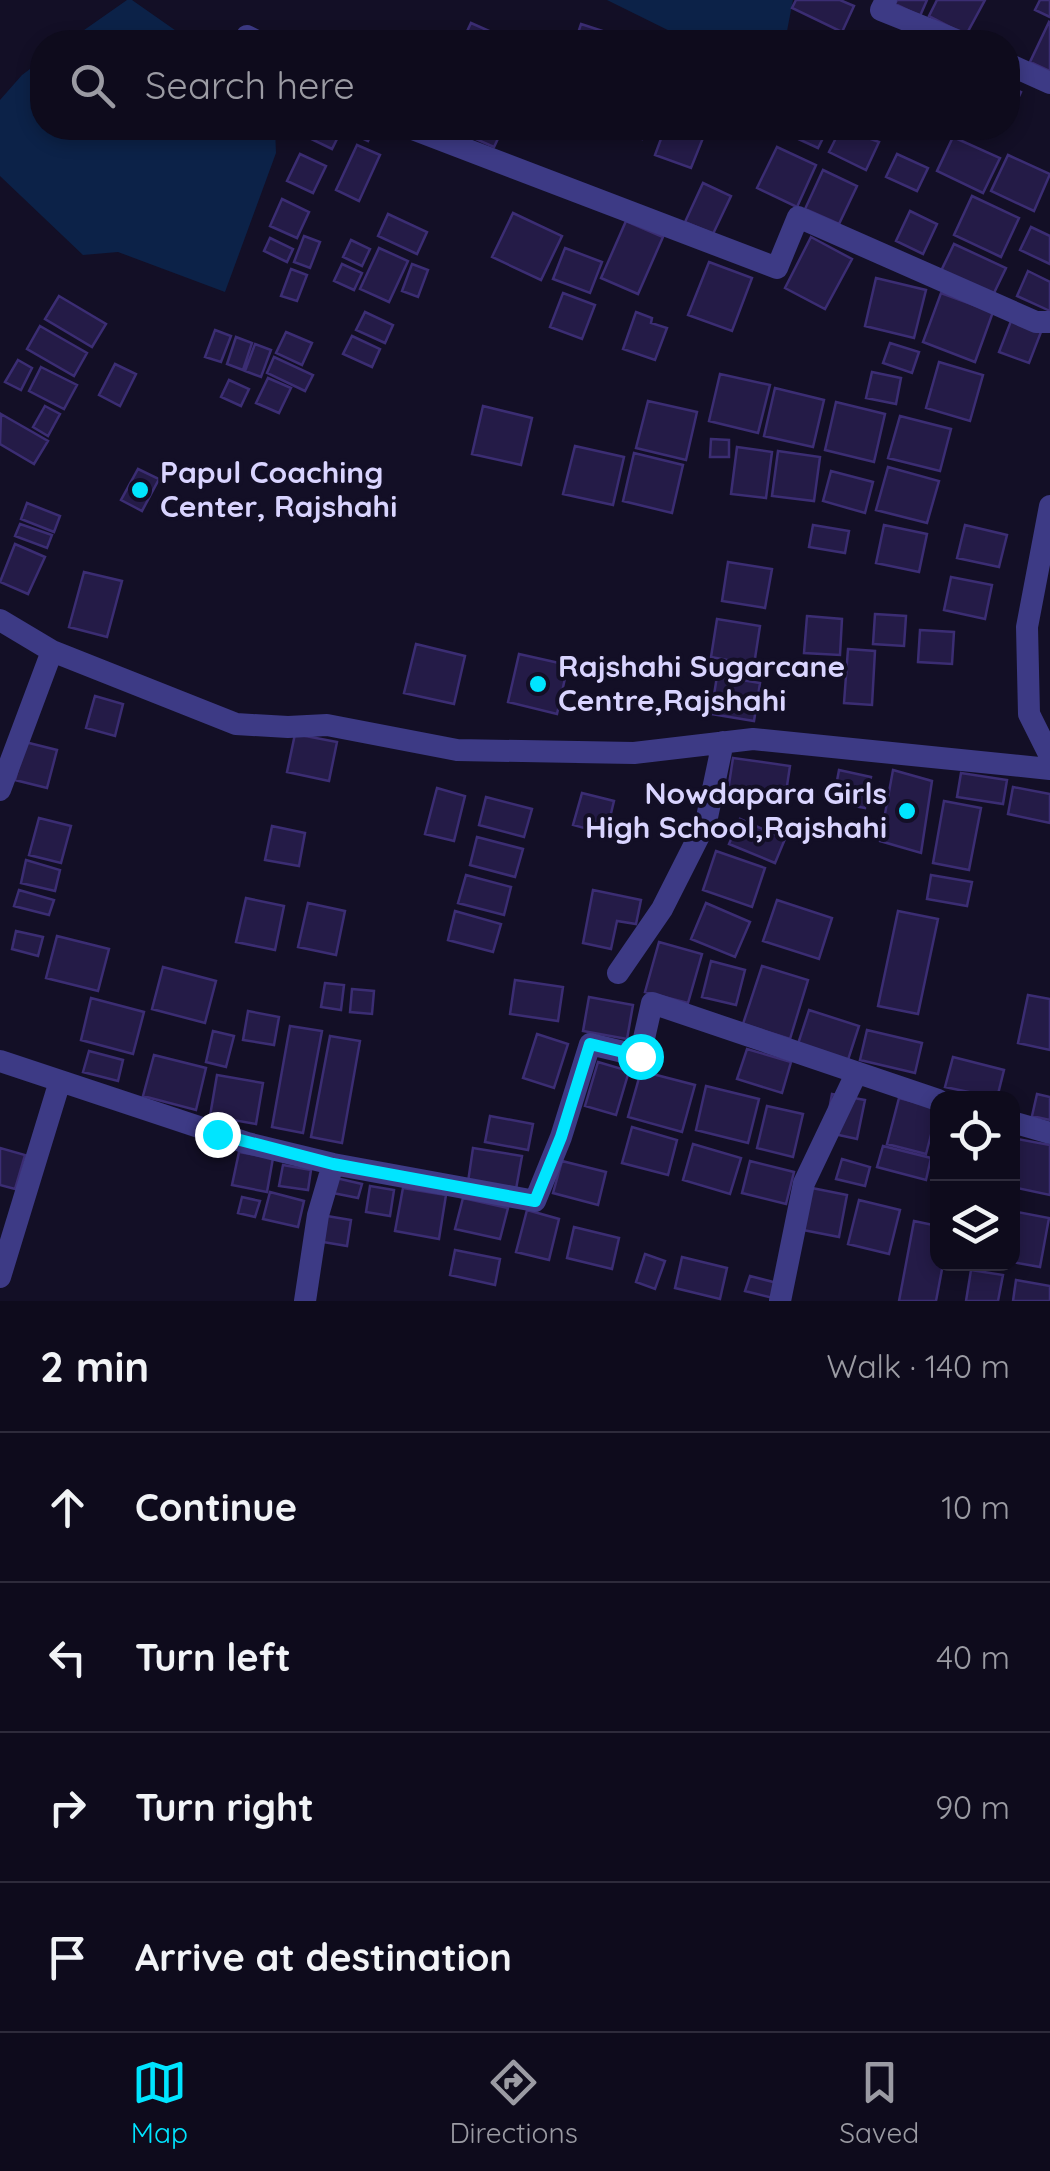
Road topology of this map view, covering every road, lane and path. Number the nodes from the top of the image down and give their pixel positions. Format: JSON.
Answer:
{"nodes":[{"id":1,"x":886,"y":0,"type":"edge"},
{"id":2,"x":931,"y":30,"type":"edge"},
{"id":3,"x":1020,"y":69,"type":"edge"},
{"id":4,"x":1050,"y":83,"type":"edge"},
{"id":5,"x":441,"y":140,"type":"edge"},
{"id":6,"x":1050,"y":322,"type":"edge"},
{"id":7,"x":1050,"y":506,"type":"edge"},
{"id":8,"x":0,"y":620,"type":"edge"},
{"id":9,"x":52,"y":651,"type":"junction"},
{"id":10,"x":723,"y":742,"type":"junction"},
{"id":11,"x":1050,"y":756,"type":"edge"},
{"id":12,"x":1050,"y":769,"type":"edge"},
{"id":13,"x":0,"y":790,"type":"edge"},
{"id":14,"x":618,"y":973,"type":"dead end"},
{"id":15,"x":0,"y":1061,"type":"edge"},
{"id":16,"x":856,"y":1074,"type":"junction"},
{"id":17,"x":60,"y":1081,"type":"junction"},
{"id":18,"x":930,"y":1097,"type":"edge"},
{"id":19,"x":1020,"y":1124,"type":"edge"},
{"id":20,"x":1050,"y":1133,"type":"edge"},
{"id":21,"x":333,"y":1164,"type":"junction"},
{"id":22,"x":0,"y":1277,"type":"edge"},
{"id":23,"x":305,"y":1301,"type":"edge"},
{"id":24,"x":780,"y":1301,"type":"edge"}],
"edges":[{"from":1,"to":2,"type":"street"},
{"from":3,"to":4,"type":"street"},
{"from":5,"to":6,"type":"street"},
{"from":7,"to":11,"type":"street"},
{"from":8,"to":9,"type":"street"},
{"from":9,"to":10,"type":"street"},
{"from":9,"to":13,"type":"street"},
{"from":10,"to":12,"type":"street"},
{"from":10,"to":14,"type":"street"},
{"from":15,"to":17,"type":"street"},
{"from":16,"to":18,"type":"street"},
{"from":16,"to":21,"type":"street"},
{"from":16,"to":24,"type":"street"},
{"from":17,"to":21,"type":"street"},
{"from":17,"to":22,"type":"street"},
{"from":19,"to":20,"type":"street"},
{"from":21,"to":23,"type":"street"}]}
